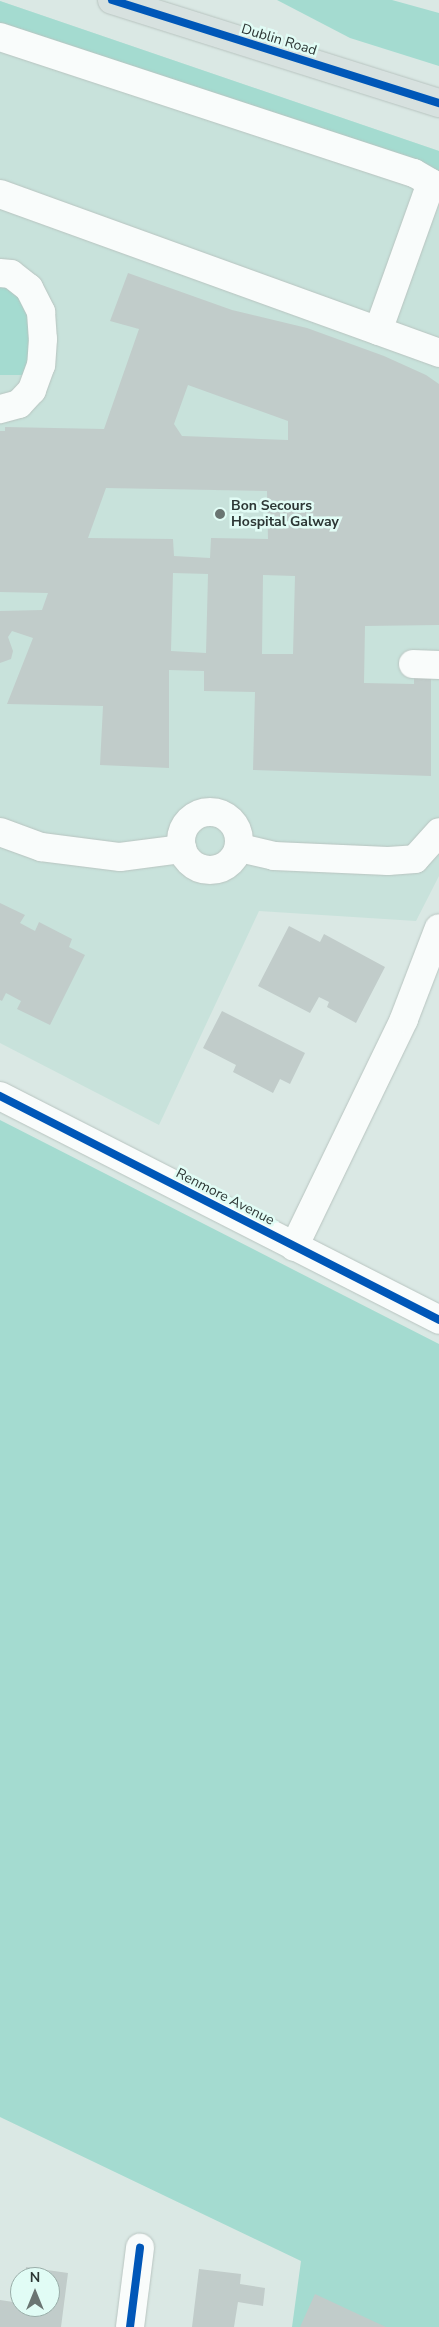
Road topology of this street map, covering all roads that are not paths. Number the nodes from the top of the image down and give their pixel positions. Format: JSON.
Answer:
{"nodes":[{"id":1,"x":112,"y":0,"type":"edge"},
{"id":2,"x":0,"y":37,"type":"edge"},
{"id":3,"x":439,"y":103,"type":"edge"},
{"id":4,"x":0,"y":194,"type":"edge"},
{"id":5,"x":0,"y":273,"type":"edge"},
{"id":6,"x":378,"y":331,"type":"junction"},
{"id":7,"x":439,"y":353,"type":"edge"},
{"id":8,"x":0,"y":409,"type":"edge"},
{"id":9,"x":0,"y":832,"type":"edge"},
{"id":10,"x":439,"y":832,"type":"edge"},
{"id":11,"x":240,"y":848,"type":"junction"},
{"id":12,"x":182,"y":849,"type":"junction"},
{"id":13,"x":439,"y":928,"type":"edge"},
{"id":14,"x":0,"y":1096,"type":"edge"},
{"id":15,"x":294,"y":1247,"type":"junction"},
{"id":16,"x":439,"y":1320,"type":"edge"},
{"id":17,"x":140,"y":2248,"type":"dead end"},
{"id":18,"x":130,"y":2327,"type":"edge"}],
"edges":[{"from":1,"to":3,"type":"main road","name":"Dublin Road"},
{"from":2,"to":6,"type":"street"},
{"from":4,"to":6,"type":"street"},
{"from":5,"to":8,"type":"street"},
{"from":6,"to":7,"type":"street"},
{"from":9,"to":12,"type":"street"},
{"from":10,"to":11,"type":"street"},
{"from":11,"to":12,"type":"street"},
{"from":11,"to":12,"type":"street"},
{"from":13,"to":15,"type":"street"},
{"from":14,"to":15,"type":"street","name":"Renmore Avenue"},
{"from":15,"to":16,"type":"street","name":"Renmore Avenue"},
{"from":17,"to":18,"type":"street"}]}
